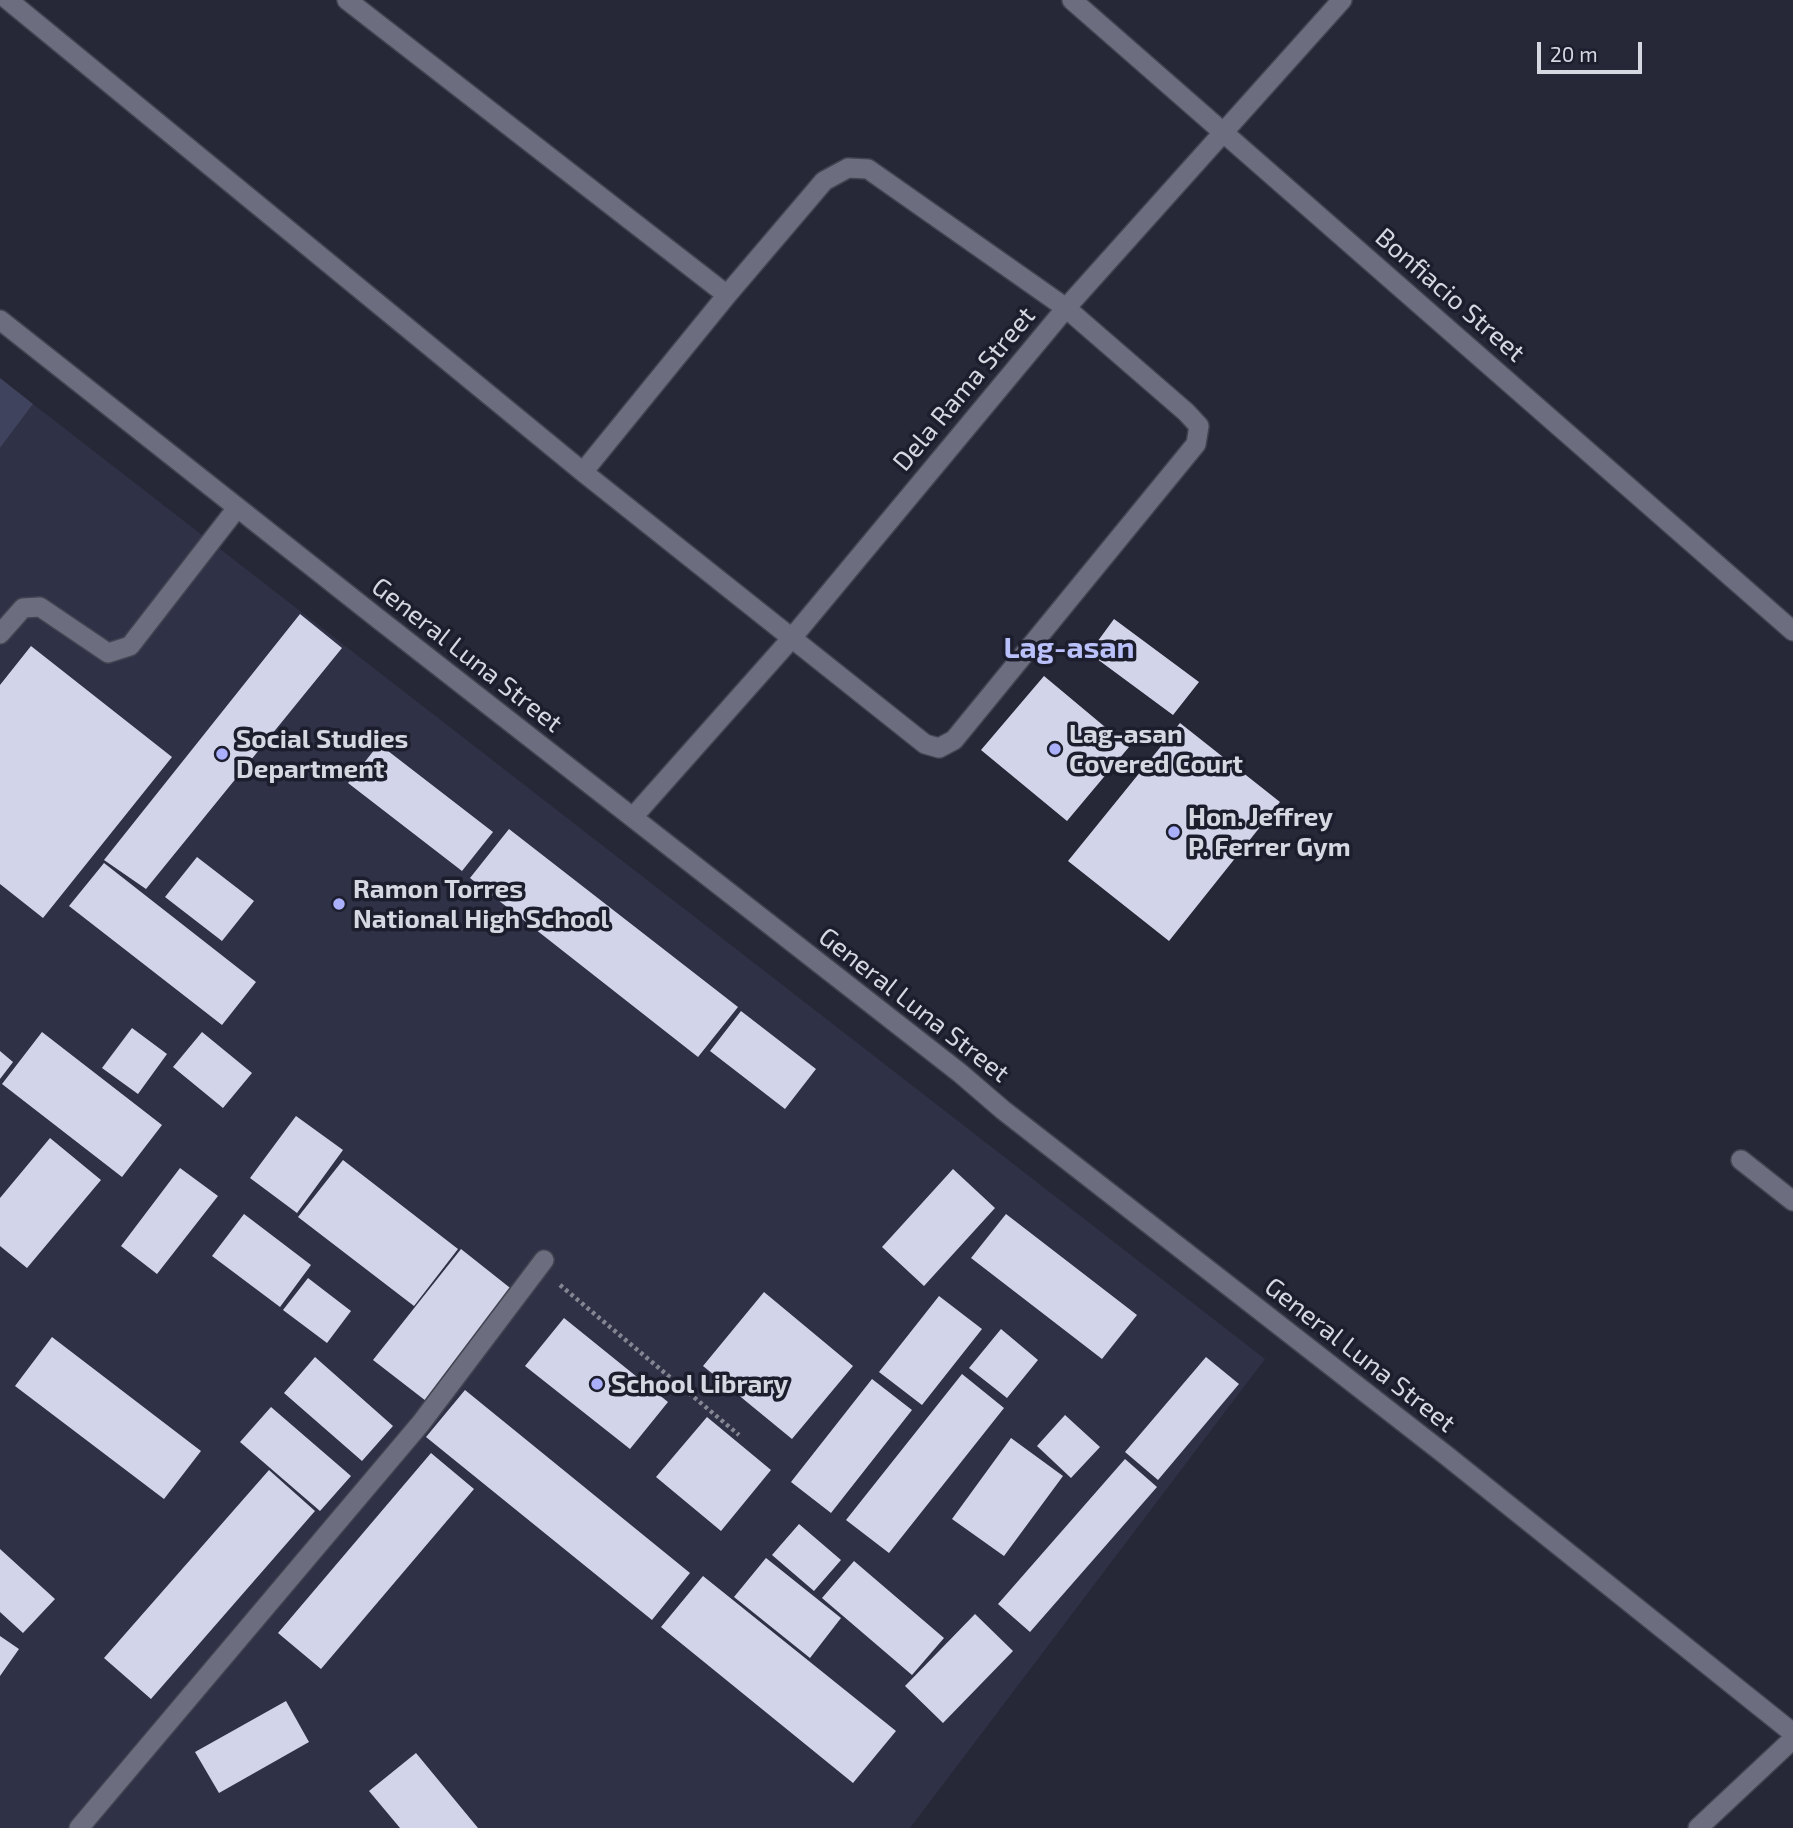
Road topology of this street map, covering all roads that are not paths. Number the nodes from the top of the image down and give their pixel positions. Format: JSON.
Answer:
{"nodes":[{"id":1,"x":8,"y":0,"type":"edge"},
{"id":2,"x":347,"y":0,"type":"edge"},
{"id":3,"x":1072,"y":0,"type":"edge"},
{"id":4,"x":1342,"y":0,"type":"edge"},
{"id":5,"x":1225,"y":132,"type":"junction"},
{"id":6,"x":727,"y":295,"type":"junction"},
{"id":7,"x":1066,"y":308,"type":"junction"},
{"id":8,"x":0,"y":320,"type":"edge"},
{"id":9,"x":583,"y":472,"type":"junction"},
{"id":10,"x":237,"y":508,"type":"junction"},
{"id":11,"x":1793,"y":631,"type":"edge"},
{"id":12,"x":0,"y":634,"type":"edge"},
{"id":13,"x":791,"y":639,"type":"junction"},
{"id":14,"x":633,"y":817,"type":"junction"},
{"id":15,"x":1741,"y":1160,"type":"dead end"},
{"id":16,"x":1793,"y":1201,"type":"edge"},
{"id":17,"x":541,"y":1264,"type":"road end"},
{"id":18,"x":1793,"y":1733,"type":"edge"},
{"id":19,"x":1793,"y":1739,"type":"edge"},
{"id":20,"x":79,"y":1828,"type":"edge"},
{"id":21,"x":1698,"y":1828,"type":"edge"}],
"edges":[{"from":1,"to":9,"type":"street"},
{"from":2,"to":6,"type":"street"},
{"from":3,"to":5,"type":"street","name":"Bonfiacio Street"},
{"from":4,"to":5,"type":"street","name":"Dela Rama Street"},
{"from":5,"to":7,"type":"street","name":"Dela Rama Street"},
{"from":5,"to":11,"type":"street","name":"Bonfiacio Street"},
{"from":6,"to":7,"type":"street"},
{"from":6,"to":9,"type":"street"},
{"from":7,"to":13,"type":"street","name":"Dela Rama Street"},
{"from":7,"to":13,"type":"street"},
{"from":8,"to":10,"type":"street","name":"General Luna Street"},
{"from":9,"to":13,"type":"street"},
{"from":10,"to":12,"type":"street"},
{"from":10,"to":14,"type":"street","name":"General Luna Street"},
{"from":13,"to":14,"type":"street","name":"Dela Rama Street"},
{"from":14,"to":18,"type":"street","name":"General Luna Street"},
{"from":15,"to":16,"type":"street"},
{"from":17,"to":20,"type":"street"},
{"from":19,"to":21,"type":"street"}]}
